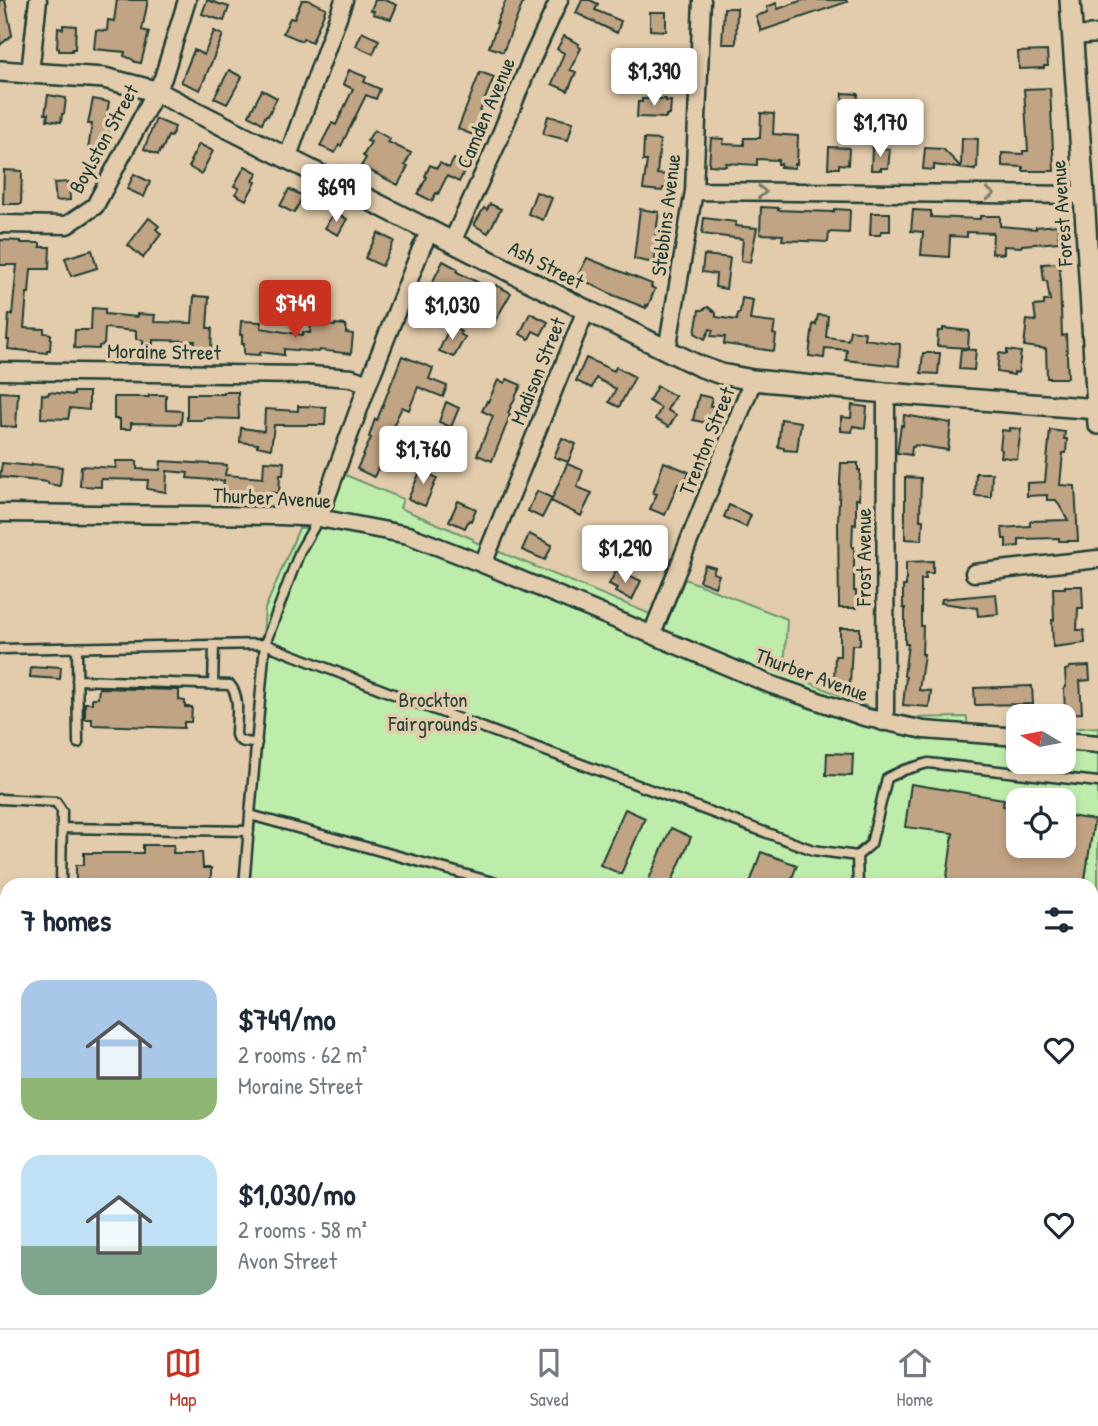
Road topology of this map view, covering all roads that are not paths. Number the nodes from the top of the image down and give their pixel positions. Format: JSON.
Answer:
{"nodes":[{"id":1,"x":38,"y":0,"type":"edge"},
{"id":2,"x":187,"y":0,"type":"edge"},
{"id":3,"x":344,"y":0,"type":"edge"},
{"id":4,"x":559,"y":0,"type":"edge"},
{"id":5,"x":702,"y":0,"type":"edge"},
{"id":6,"x":1070,"y":0,"type":"edge"},
{"id":7,"x":1098,"y":34,"type":"edge"},
{"id":8,"x":1073,"y":36,"type":"junction"},
{"id":9,"x":0,"y":71,"type":"edge"},
{"id":10,"x":30,"y":73,"type":"junction"},
{"id":11,"x":155,"y":90,"type":"junction"},
{"id":12,"x":287,"y":159,"type":"junction"},
{"id":13,"x":694,"y":191,"type":"junction"},
{"id":14,"x":1084,"y":195,"type":"junction"},
{"id":15,"x":0,"y":224,"type":"edge"},
{"id":16,"x":430,"y":230,"type":"junction"},
{"id":17,"x":452,"y":242,"type":"junction"},
{"id":18,"x":586,"y":310,"type":"junction"},
{"id":19,"x":667,"y":350,"type":"junction"},
{"id":20,"x":0,"y":371,"type":"edge"},
{"id":21,"x":753,"y":380,"type":"junction"},
{"id":22,"x":368,"y":384,"type":"junction"},
{"id":23,"x":886,"y":393,"type":"junction"},
{"id":24,"x":1098,"y":414,"type":"edge"},
{"id":25,"x":0,"y":513,"type":"edge"},
{"id":26,"x":319,"y":518,"type":"junction"},
{"id":27,"x":1098,"y":559,"type":"edge"},
{"id":28,"x":483,"y":564,"type":"junction"},
{"id":29,"x":974,"y":573,"type":"dead end"},
{"id":30,"x":652,"y":634,"type":"junction"},
{"id":31,"x":265,"y":644,"type":"junction"},
{"id":32,"x":214,"y":645,"type":"junction"},
{"id":33,"x":77,"y":648,"type":"junction"},
{"id":34,"x":0,"y":649,"type":"edge"},
{"id":35,"x":77,"y":680,"type":"junction"},
{"id":36,"x":213,"y":685,"type":"junction"},
{"id":37,"x":883,"y":722,"type":"junction"},
{"id":38,"x":1006,"y":736,"type":"edge"},
{"id":39,"x":1076,"y":742,"type":"edge"},
{"id":40,"x":78,"y":743,"type":"dead end"},
{"id":41,"x":257,"y":743,"type":"junction"},
{"id":42,"x":1098,"y":744,"type":"edge"},
{"id":43,"x":1098,"y":782,"type":"edge"},
{"id":44,"x":0,"y":799,"type":"edge"},
{"id":45,"x":250,"y":815,"type":"junction"},
{"id":46,"x":62,"y":828,"type":"junction"},
{"id":47,"x":249,"y":831,"type":"junction"},
{"id":48,"x":857,"y":856,"type":"junction"},
{"id":49,"x":61,"y":878,"type":"edge"},
{"id":50,"x":245,"y":878,"type":"edge"},
{"id":51,"x":478,"y":878,"type":"edge"},
{"id":52,"x":858,"y":878,"type":"edge"}],
"edges":[{"from":1,"to":10,"type":"street"},
{"from":2,"to":11,"type":"street","name":"Boylston Street"},
{"from":3,"to":12,"type":"street"},
{"from":4,"to":17,"type":"street","name":"Camden Avenue"},
{"from":5,"to":13,"type":"street","name":"Stebbins Avenue"},
{"from":6,"to":8,"type":"street","name":"Forest Avenue"},
{"from":7,"to":8,"type":"street"},
{"from":8,"to":14,"type":"street","name":"Forest Avenue"},
{"from":9,"to":10,"type":"street","name":"Ash Street"},
{"from":10,"to":11,"type":"street","name":"Ash Street"},
{"from":11,"to":12,"type":"street","name":"Ash Street"},
{"from":11,"to":15,"type":"street","name":"Boylston Street"},
{"from":12,"to":16,"type":"street","name":"Ash Street"},
{"from":13,"to":14,"type":"street","one_way":true},
{"from":13,"to":19,"type":"street","name":"Stebbins Avenue"},
{"from":14,"to":24,"type":"street","name":"Forest Avenue"},
{"from":16,"to":17,"type":"street","name":"Ash Street"},
{"from":16,"to":22,"type":"street"},
{"from":17,"to":18,"type":"street","name":"Ash Street"},
{"from":18,"to":19,"type":"street","name":"Ash Street"},
{"from":18,"to":28,"type":"street","name":"Madison Street"},
{"from":19,"to":21,"type":"street","name":"Ash Street"},
{"from":20,"to":22,"type":"street","name":"Moraine Street"},
{"from":21,"to":23,"type":"street","name":"Ash Street"},
{"from":21,"to":30,"type":"street","name":"Trenton Street"},
{"from":22,"to":26,"type":"street"},
{"from":23,"to":24,"type":"street","name":"Ash Street"},
{"from":23,"to":37,"type":"street","name":"Frost Avenue"},
{"from":25,"to":26,"type":"street","name":"Thurber Avenue"},
{"from":26,"to":28,"type":"street","name":"Thurber Avenue"},
{"from":26,"to":31,"type":"lane"},
{"from":27,"to":29,"type":"street"},
{"from":28,"to":30,"type":"street","name":"Thurber Avenue"},
{"from":30,"to":37,"type":"street","name":"Thurber Avenue"},
{"from":31,"to":32,"type":"lane"},
{"from":31,"to":41,"type":"lane"},
{"from":31,"to":48,"type":"lane"},
{"from":32,"to":33,"type":"lane"},
{"from":32,"to":36,"type":"lane"},
{"from":33,"to":34,"type":"lane"},
{"from":33,"to":35,"type":"lane"},
{"from":35,"to":36,"type":"lane"},
{"from":35,"to":40,"type":"lane"},
{"from":36,"to":41,"type":"lane"},
{"from":37,"to":38,"type":"street","name":"Thurber Avenue"},
{"from":39,"to":42,"type":"street"},
{"from":41,"to":45,"type":"lane"},
{"from":43,"to":48,"type":"lane"},
{"from":44,"to":46,"type":"lane"},
{"from":45,"to":47,"type":"lane"},
{"from":45,"to":51,"type":"lane"},
{"from":46,"to":47,"type":"lane"},
{"from":46,"to":49,"type":"lane"},
{"from":47,"to":50,"type":"lane"},
{"from":48,"to":52,"type":"lane"}]}
